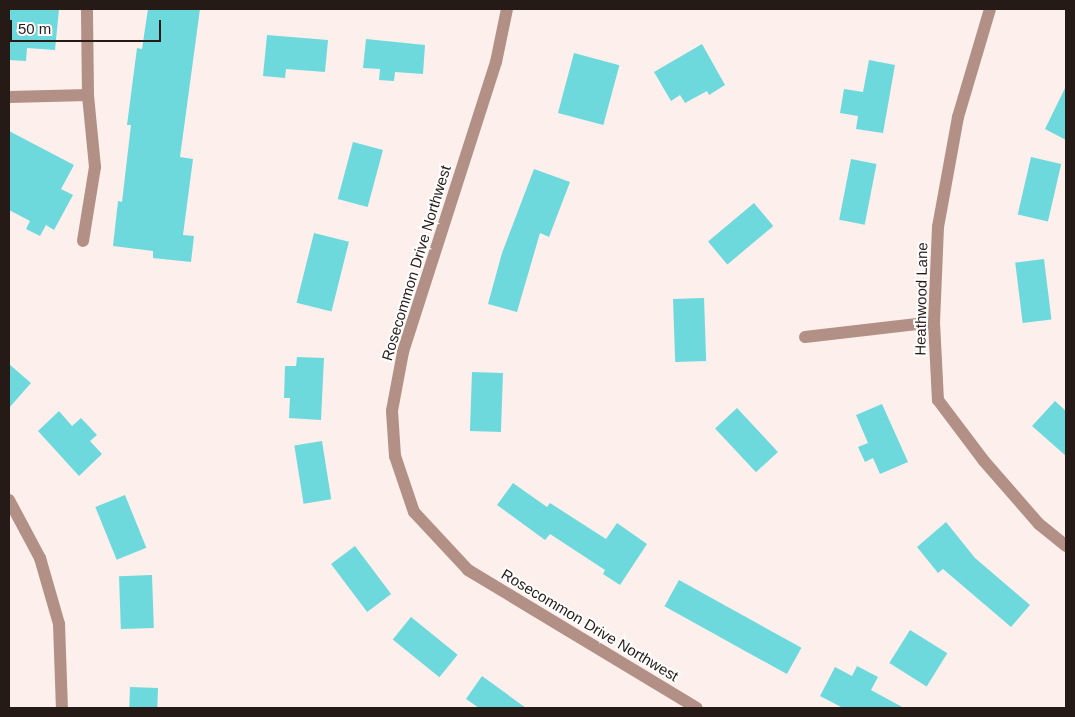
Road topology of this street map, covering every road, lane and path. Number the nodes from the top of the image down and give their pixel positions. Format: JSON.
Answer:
{"nodes":[{"id":1,"x":87,"y":9,"type":"edge"},
{"id":2,"x":507,"y":9,"type":"edge"},
{"id":3,"x":990,"y":9,"type":"edge"},
{"id":4,"x":88,"y":95,"type":"junction"},
{"id":5,"x":9,"y":97,"type":"edge"},
{"id":6,"x":84,"y":241,"type":"dead end"},
{"id":7,"x":934,"y":322,"type":"junction"},
{"id":8,"x":805,"y":337,"type":"dead end"},
{"id":9,"x":9,"y":500,"type":"edge"},
{"id":10,"x":1066,"y":546,"type":"edge"},
{"id":11,"x":62,"y":708,"type":"edge"},
{"id":12,"x":697,"y":708,"type":"edge"}],
"edges":[{"from":1,"to":4,"type":"street"},
{"from":2,"to":12,"type":"street","name":"Rosecommon Drive Northwest"},
{"from":3,"to":7,"type":"street","name":"Heathwood Lane"},
{"from":4,"to":5,"type":"street"},
{"from":4,"to":6,"type":"street"},
{"from":7,"to":8,"type":"street"},
{"from":7,"to":10,"type":"street","name":"Heathwood Lane"},
{"from":9,"to":11,"type":"street"}]}
